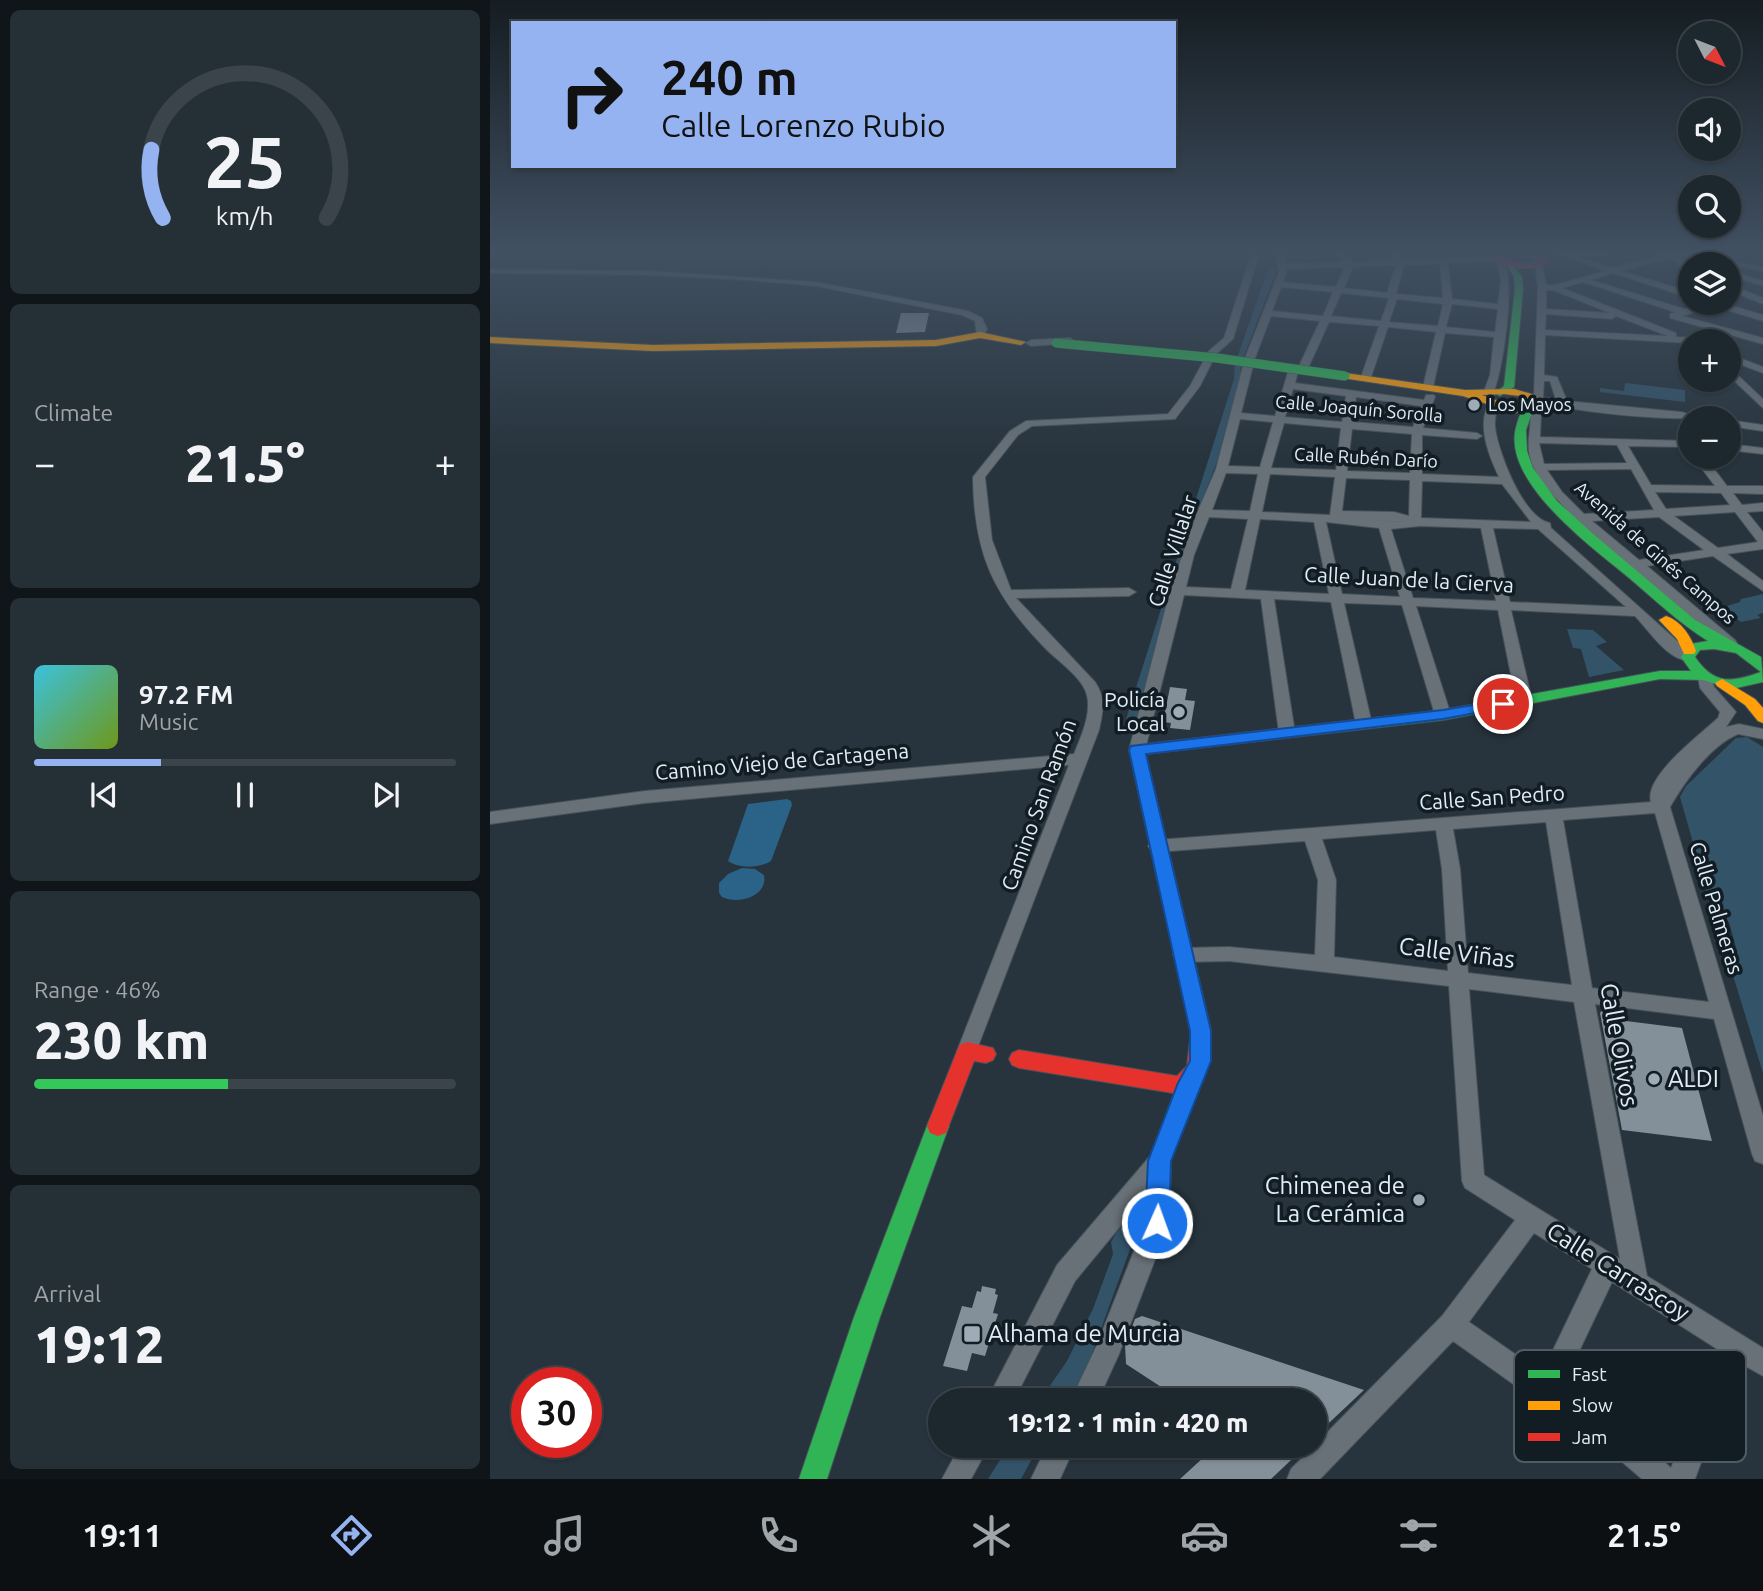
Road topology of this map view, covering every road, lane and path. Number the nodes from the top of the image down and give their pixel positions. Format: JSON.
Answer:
{"nodes":[{"id":1,"x":979,"y":320,"type":"edge"},
{"id":2,"x":1234,"y":320,"type":"edge"},
{"id":3,"x":1263,"y":320,"type":"edge"},
{"id":4,"x":1325,"y":320,"type":"edge"},
{"id":5,"x":1346,"y":320,"type":"edge"},
{"id":6,"x":1385,"y":320,"type":"edge"},
{"id":7,"x":1445,"y":320,"type":"edge"},
{"id":8,"x":1501,"y":320,"type":"edge"},
{"id":9,"x":1516,"y":320,"type":"edge"},
{"id":10,"x":1527,"y":320,"type":"edge"},
{"id":11,"x":1542,"y":320,"type":"edge"},
{"id":12,"x":1634,"y":320,"type":"edge"},
{"id":13,"x":1661,"y":320,"type":"edge"},
{"id":14,"x":1686,"y":320,"type":"edge"},
{"id":15,"x":1384,"y":324,"type":"junction"},
{"id":16,"x":1647,"y":325,"type":"junction"},
{"id":17,"x":1443,"y":330,"type":"junction"},
{"id":18,"x":1541,"y":332,"type":"junction"},
{"id":19,"x":1499,"y":335,"type":"junction"},
{"id":20,"x":1678,"y":337,"type":"edge"},
{"id":21,"x":490,"y":340,"type":"edge"},
{"id":22,"x":969,"y":340,"type":"junction"},
{"id":23,"x":1678,"y":340,"type":"edge"},
{"id":24,"x":1026,"y":342,"type":"junction"},
{"id":25,"x":1741,"y":343,"type":"edge"},
{"id":26,"x":1763,"y":343,"type":"edge"},
{"id":27,"x":1212,"y":357,"type":"junction"},
{"id":28,"x":1248,"y":362,"type":"junction"},
{"id":29,"x":1741,"y":362,"type":"edge"},
{"id":30,"x":1304,"y":366,"type":"junction"},
{"id":31,"x":1763,"y":370,"type":"edge"},
{"id":32,"x":1293,"y":372,"type":"junction"},
{"id":33,"x":1741,"y":374,"type":"edge"},
{"id":34,"x":1763,"y":376,"type":"edge"},
{"id":35,"x":1538,"y":377,"type":"junction"},
{"id":36,"x":1362,"y":378,"type":"junction"},
{"id":37,"x":1741,"y":382,"type":"edge"},
{"id":38,"x":1289,"y":385,"type":"junction"},
{"id":39,"x":1431,"y":388,"type":"junction"},
{"id":40,"x":1351,"y":394,"type":"junction"},
{"id":41,"x":1496,"y":398,"type":"junction"},
{"id":42,"x":1533,"y":403,"type":"junction"},
{"id":43,"x":1427,"y":404,"type":"junction"},
{"id":44,"x":1561,"y":404,"type":"junction"},
{"id":45,"x":1763,"y":405,"type":"edge"},
{"id":46,"x":1348,"y":408,"type":"junction"},
{"id":47,"x":1678,"y":415,"type":"edge"},
{"id":48,"x":1237,"y":416,"type":"junction"},
{"id":49,"x":1278,"y":419,"type":"junction"},
{"id":50,"x":1741,"y":424,"type":"edge"},
{"id":51,"x":1345,"y":425,"type":"junction"},
{"id":52,"x":1419,"y":425,"type":"junction"},
{"id":53,"x":1763,"y":428,"type":"edge"},
{"id":54,"x":1477,"y":436,"type":"dead end"},
{"id":55,"x":1533,"y":440,"type":"junction"},
{"id":56,"x":1620,"y":442,"type":"junction"},
{"id":57,"x":1678,"y":444,"type":"edge"},
{"id":58,"x":1741,"y":448,"type":"edge"},
{"id":59,"x":1763,"y":451,"type":"edge"},
{"id":60,"x":1539,"y":467,"type":"junction"},
{"id":61,"x":1635,"y":467,"type":"junction"},
{"id":62,"x":1222,"y":469,"type":"junction"},
{"id":63,"x":1708,"y":469,"type":"edge"},
{"id":64,"x":1265,"y":470,"type":"junction"},
{"id":65,"x":1339,"y":474,"type":"junction"},
{"id":66,"x":1415,"y":478,"type":"junction"},
{"id":67,"x":1507,"y":481,"type":"junction"},
{"id":68,"x":1648,"y":488,"type":"junction"},
{"id":69,"x":1723,"y":489,"type":"junction"},
{"id":70,"x":1763,"y":490,"type":"edge"},
{"id":71,"x":1763,"y":507,"type":"edge"},
{"id":72,"x":1738,"y":508,"type":"junction"},
{"id":73,"x":1203,"y":513,"type":"junction"},
{"id":74,"x":1662,"y":513,"type":"junction"},
{"id":75,"x":1254,"y":515,"type":"junction"},
{"id":76,"x":1335,"y":516,"type":"junction"},
{"id":77,"x":1319,"y":518,"type":"junction"},
{"id":78,"x":1580,"y":518,"type":"junction"},
{"id":79,"x":1418,"y":521,"type":"junction"},
{"id":80,"x":1486,"y":524,"type":"junction"},
{"id":81,"x":1384,"y":525,"type":"junction"},
{"id":82,"x":1542,"y":526,"type":"junction"},
{"id":83,"x":1559,"y":527,"type":"junction"},
{"id":84,"x":1763,"y":542,"type":"edge"},
{"id":85,"x":1715,"y":551,"type":"junction"},
{"id":86,"x":1636,"y":564,"type":"junction"},
{"id":87,"x":1763,"y":587,"type":"edge"},
{"id":88,"x":1177,"y":591,"type":"junction"},
{"id":89,"x":1129,"y":592,"type":"dead end"},
{"id":90,"x":1006,"y":594,"type":"junction"},
{"id":91,"x":1237,"y":594,"type":"junction"},
{"id":92,"x":1267,"y":596,"type":"junction"},
{"id":93,"x":1336,"y":598,"type":"junction"},
{"id":94,"x":1407,"y":601,"type":"junction"},
{"id":95,"x":1502,"y":606,"type":"junction"},
{"id":96,"x":1639,"y":612,"type":"junction"},
{"id":97,"x":1743,"y":650,"type":"edge"},
{"id":98,"x":1689,"y":654,"type":"junction"},
{"id":99,"x":1660,"y":675,"type":"junction"},
{"id":100,"x":1762,"y":677,"type":"edge"},
{"id":101,"x":1710,"y":678,"type":"junction"},
{"id":102,"x":1524,"y":700,"type":"junction"},
{"id":103,"x":1443,"y":715,"type":"junction"},
{"id":104,"x":1763,"y":718,"type":"edge"},
{"id":105,"x":1364,"y":724,"type":"junction"},
{"id":106,"x":1287,"y":733,"type":"junction"},
{"id":107,"x":1763,"y":734,"type":"edge"},
{"id":108,"x":1137,"y":750,"type":"junction"},
{"id":109,"x":1080,"y":759,"type":"junction"},
{"id":110,"x":1662,"y":807,"type":"junction"},
{"id":111,"x":1554,"y":816,"type":"junction"},
{"id":112,"x":490,"y":818,"type":"edge"},
{"id":113,"x":1443,"y":824,"type":"junction"},
{"id":114,"x":1311,"y":834,"type":"junction"},
{"id":115,"x":1157,"y":846,"type":"junction"},
{"id":116,"x":1183,"y":955,"type":"junction"},
{"id":117,"x":1324,"y":963,"type":"junction"},
{"id":118,"x":1458,"y":979,"type":"junction"},
{"id":119,"x":1583,"y":995,"type":"junction"},
{"id":120,"x":1723,"y":1012,"type":"junction"},
{"id":121,"x":967,"y":1051,"type":"junction"},
{"id":122,"x":986,"y":1054,"type":"dead end"},
{"id":123,"x":1019,"y":1059,"type":"dead end"},
{"id":124,"x":1189,"y":1083,"type":"junction"},
{"id":125,"x":1763,"y":1154,"type":"edge"},
{"id":126,"x":1160,"y":1161,"type":"junction"},
{"id":127,"x":1531,"y":1218,"type":"junction"},
{"id":128,"x":1607,"y":1265,"type":"junction"},
{"id":129,"x":1636,"y":1283,"type":"junction"},
{"id":130,"x":1451,"y":1325,"type":"junction"},
{"id":131,"x":1732,"y":1344,"type":"junction"},
{"id":132,"x":1567,"y":1350,"type":"edge"},
{"id":133,"x":1730,"y":1350,"type":"edge"},
{"id":134,"x":1742,"y":1350,"type":"edge"},
{"id":135,"x":1746,"y":1353,"type":"edge"},
{"id":136,"x":1763,"y":1363,"type":"edge"},
{"id":137,"x":1514,"y":1368,"type":"edge"},
{"id":138,"x":1006,"y":1388,"type":"edge"},
{"id":139,"x":1090,"y":1388,"type":"edge"},
{"id":140,"x":968,"y":1458,"type":"edge"},
{"id":141,"x":1055,"y":1458,"type":"edge"},
{"id":142,"x":1644,"y":1462,"type":"edge"},
{"id":143,"x":1687,"y":1462,"type":"edge"},
{"id":144,"x":813,"y":1479,"type":"edge"},
{"id":145,"x":956,"y":1479,"type":"edge"},
{"id":146,"x":1045,"y":1479,"type":"edge"},
{"id":147,"x":1301,"y":1479,"type":"edge"},
{"id":148,"x":1663,"y":1479,"type":"edge"},
{"id":149,"x":1681,"y":1479,"type":"edge"}],
"edges":[{"from":1,"to":22,"type":"street"},
{"from":2,"to":27,"type":"street"},
{"from":3,"to":28,"type":"street","name":"Calle Villalar"},
{"from":4,"to":30,"type":"street"},
{"from":5,"to":15,"type":"street"},
{"from":6,"to":15,"type":"street"},
{"from":7,"to":17,"type":"street"},
{"from":8,"to":19,"type":"street","name":"Avenida de Ginés Campos"},
{"from":9,"to":41,"type":"main road","name":"Avenida de Ginés Campos"},
{"from":10,"to":42,"type":"main road","name":"Avenida de Ginés Campos"},
{"from":11,"to":18,"type":"street","name":"Avenida de Ginés Campos"},
{"from":12,"to":16,"type":"street"},
{"from":13,"to":16,"type":"street"},
{"from":14,"to":26,"type":"street"},
{"from":15,"to":17,"type":"street"},
{"from":15,"to":36,"type":"street"},
{"from":16,"to":20,"type":"street"},
{"from":17,"to":19,"type":"street"},
{"from":17,"to":39,"type":"street"},
{"from":18,"to":23,"type":"street"},
{"from":18,"to":35,"type":"street","name":"Avenida de Ginés Campos"},
{"from":19,"to":41,"type":"street","name":"Avenida de Ginés Campos"},
{"from":21,"to":22,"type":"main road"},
{"from":22,"to":24,"type":"main road"},
{"from":24,"to":27,"type":"street"},
{"from":24,"to":36,"type":"main road","bridge":true},
{"from":25,"to":26,"type":"street"},
{"from":27,"to":90,"type":"street","name":"Camino San Ramón"},
{"from":28,"to":30,"type":"street"},
{"from":28,"to":32,"type":"street"},
{"from":28,"to":48,"type":"street","name":"Calle Villalar"},
{"from":29,"to":31,"type":"street"},
{"from":30,"to":36,"type":"street"},
{"from":32,"to":36,"type":"street"},
{"from":32,"to":38,"type":"street"},
{"from":33,"to":34,"type":"street"},
{"from":35,"to":42,"type":"street","name":"Avenida de Ginés Campos"},
{"from":35,"to":44,"type":"street"},
{"from":36,"to":39,"type":"main road"},
{"from":37,"to":45,"type":"street"},
{"from":38,"to":40,"type":"street"},
{"from":38,"to":49,"type":"street"},
{"from":39,"to":41,"type":"main road"},
{"from":39,"to":43,"type":"street"},
{"from":40,"to":43,"type":"street"},
{"from":40,"to":46,"type":"street"},
{"from":41,"to":42,"type":"main road"},
{"from":41,"to":67,"type":"street","name":"Avenida de Ginés Campos"},
{"from":41,"to":83,"type":"main road","name":"Avenida de Ginés Campos"},
{"from":42,"to":44,"type":"street"},
{"from":42,"to":55,"type":"street","name":"Avenida de Ginés Campos"},
{"from":42,"to":97,"type":"main road","name":"Avenida de Ginés Campos"},
{"from":43,"to":52,"type":"street"},
{"from":44,"to":47,"type":"street"},
{"from":46,"to":51,"type":"street"},
{"from":46,"to":52,"type":"street"},
{"from":48,"to":49,"type":"street","name":"Calle Joaquín Sorolla"},
{"from":48,"to":62,"type":"street","name":"Calle Villalar"},
{"from":49,"to":51,"type":"street","name":"Calle Joaquín Sorolla"},
{"from":49,"to":64,"type":"street"},
{"from":50,"to":53,"type":"street"},
{"from":51,"to":52,"type":"street","name":"Calle Joaquín Sorolla"},
{"from":51,"to":65,"type":"street"},
{"from":52,"to":54,"type":"street","name":"Calle Joaquín Sorolla"},
{"from":52,"to":66,"type":"street"},
{"from":55,"to":56,"type":"street"},
{"from":55,"to":60,"type":"street","name":"Avenida de Ginés Campos"},
{"from":56,"to":57,"type":"street"},
{"from":56,"to":61,"type":"street"},
{"from":58,"to":59,"type":"street"},
{"from":60,"to":61,"type":"street"},
{"from":60,"to":78,"type":"street","name":"Avenida de Ginés Campos"},
{"from":61,"to":68,"type":"street"},
{"from":62,"to":64,"type":"street","name":"Calle Rubén Darío"},
{"from":62,"to":73,"type":"street","name":"Calle Villalar"},
{"from":63,"to":69,"type":"street"},
{"from":64,"to":65,"type":"street","name":"Calle Rubén Darío"},
{"from":64,"to":75,"type":"street"},
{"from":65,"to":66,"type":"street","name":"Calle Rubén Darío"},
{"from":65,"to":76,"type":"street"},
{"from":66,"to":67,"type":"street","name":"Calle Rubén Darío"},
{"from":66,"to":79,"type":"street"},
{"from":67,"to":82,"type":"street","name":"Avenida de Ginés Campos"},
{"from":68,"to":69,"type":"street"},
{"from":68,"to":74,"type":"street"},
{"from":69,"to":70,"type":"street"},
{"from":69,"to":72,"type":"street"},
{"from":71,"to":72,"type":"street"},
{"from":72,"to":74,"type":"street"},
{"from":72,"to":84,"type":"street"},
{"from":73,"to":75,"type":"street"},
{"from":73,"to":88,"type":"street","name":"Calle Villalar"},
{"from":74,"to":78,"type":"street"},
{"from":74,"to":85,"type":"street"},
{"from":75,"to":77,"type":"street"},
{"from":75,"to":91,"type":"street"},
{"from":76,"to":77,"type":"street"},
{"from":76,"to":79,"type":"street"},
{"from":76,"to":81,"type":"street"},
{"from":77,"to":93,"type":"street"},
{"from":78,"to":86,"type":"street","name":"Avenida de Ginés Campos"},
{"from":79,"to":80,"type":"street"},
{"from":79,"to":81,"type":"street"},
{"from":80,"to":82,"type":"street"},
{"from":80,"to":95,"type":"street"},
{"from":81,"to":94,"type":"street"},
{"from":82,"to":83,"type":"street"},
{"from":82,"to":96,"type":"street","name":"Avenida de Ginés Campos"},
{"from":83,"to":98,"type":"main road","name":"Avenida de Ginés Campos"},
{"from":84,"to":85,"type":"street"},
{"from":85,"to":86,"type":"street"},
{"from":85,"to":87,"type":"street"},
{"from":86,"to":97,"type":"street","name":"Avenida de Ginés Campos"},
{"from":88,"to":91,"type":"street","name":"Calle Juan de la Cierva"},
{"from":88,"to":108,"type":"street","name":"Calle Villalar"},
{"from":89,"to":90,"type":"street"},
{"from":90,"to":109,"type":"street","name":"Camino San Ramón"},
{"from":91,"to":92,"type":"street","name":"Calle Juan de la Cierva"},
{"from":92,"to":93,"type":"street","name":"Calle Juan de la Cierva"},
{"from":92,"to":106,"type":"street"},
{"from":93,"to":94,"type":"street","name":"Calle Juan de la Cierva"},
{"from":93,"to":105,"type":"street"},
{"from":94,"to":95,"type":"street","name":"Calle Juan de la Cierva"},
{"from":94,"to":103,"type":"street"},
{"from":95,"to":96,"type":"street","name":"Calle Juan de la Cierva"},
{"from":95,"to":102,"type":"street"},
{"from":96,"to":98,"type":"street","name":"Avenida de Ginés Campos"},
{"from":97,"to":98,"type":"main road"},
{"from":97,"to":100,"type":"main road"},
{"from":98,"to":99,"type":"main road"},
{"from":98,"to":101,"type":"main road"},
{"from":99,"to":101,"type":"main road"},
{"from":99,"to":102,"type":"main road"},
{"from":100,"to":101,"type":"main road"},
{"from":101,"to":104,"type":"main road"},
{"from":101,"to":110,"type":"street"},
{"from":102,"to":103,"type":"main road"},
{"from":103,"to":105,"type":"main road"},
{"from":105,"to":106,"type":"main road"},
{"from":106,"to":108,"type":"main road"},
{"from":107,"to":110,"type":"street"},
{"from":108,"to":115,"type":"main road"},
{"from":109,"to":112,"type":"street","name":"Camino Viejo de Cartagena"},
{"from":109,"to":121,"type":"street","name":"Camino San Ramón"},
{"from":110,"to":111,"type":"street","name":"Calle San Pedro"},
{"from":110,"to":120,"type":"street","name":"Calle Palmeras"},
{"from":111,"to":113,"type":"street","name":"Calle San Pedro"},
{"from":111,"to":119,"type":"street","name":"Calle Olivos"},
{"from":113,"to":114,"type":"street","name":"Calle San Pedro"},
{"from":113,"to":118,"type":"street"},
{"from":114,"to":115,"type":"street","name":"Calle San Pedro"},
{"from":114,"to":117,"type":"street"},
{"from":115,"to":116,"type":"main road"},
{"from":116,"to":117,"type":"street","name":"Calle Viñas"},
{"from":116,"to":124,"type":"main road"},
{"from":117,"to":118,"type":"street","name":"Calle Viñas"},
{"from":118,"to":119,"type":"street","name":"Calle Viñas"},
{"from":118,"to":127,"type":"street","name":"Calle Carrascoy"},
{"from":119,"to":120,"type":"street","name":"Calle Viñas"},
{"from":119,"to":129,"type":"street","name":"Calle Olivos"},
{"from":120,"to":125,"type":"street","name":"Calle Palmeras"},
{"from":121,"to":122,"type":"main road"},
{"from":121,"to":144,"type":"main road"},
{"from":123,"to":124,"type":"main road"},
{"from":124,"to":126,"type":"street"},
{"from":126,"to":138,"type":"street"},
{"from":126,"to":139,"type":"street"},
{"from":127,"to":128,"type":"street","name":"Calle Carrascoy"},
{"from":127,"to":130,"type":"street"},
{"from":128,"to":129,"type":"street","name":"Calle Carrascoy"},
{"from":128,"to":132,"type":"street"},
{"from":129,"to":131,"type":"street","name":"Calle Carrascoy"},
{"from":130,"to":137,"type":"street"},
{"from":130,"to":147,"type":"street"},
{"from":131,"to":133,"type":"street"},
{"from":131,"to":134,"type":"street","name":"Calle Carrascoy"},
{"from":135,"to":136,"type":"street","name":"Calle Carrascoy"},
{"from":140,"to":145,"type":"street"},
{"from":141,"to":146,"type":"street"},
{"from":142,"to":148,"type":"street"},
{"from":143,"to":149,"type":"street"}]}
